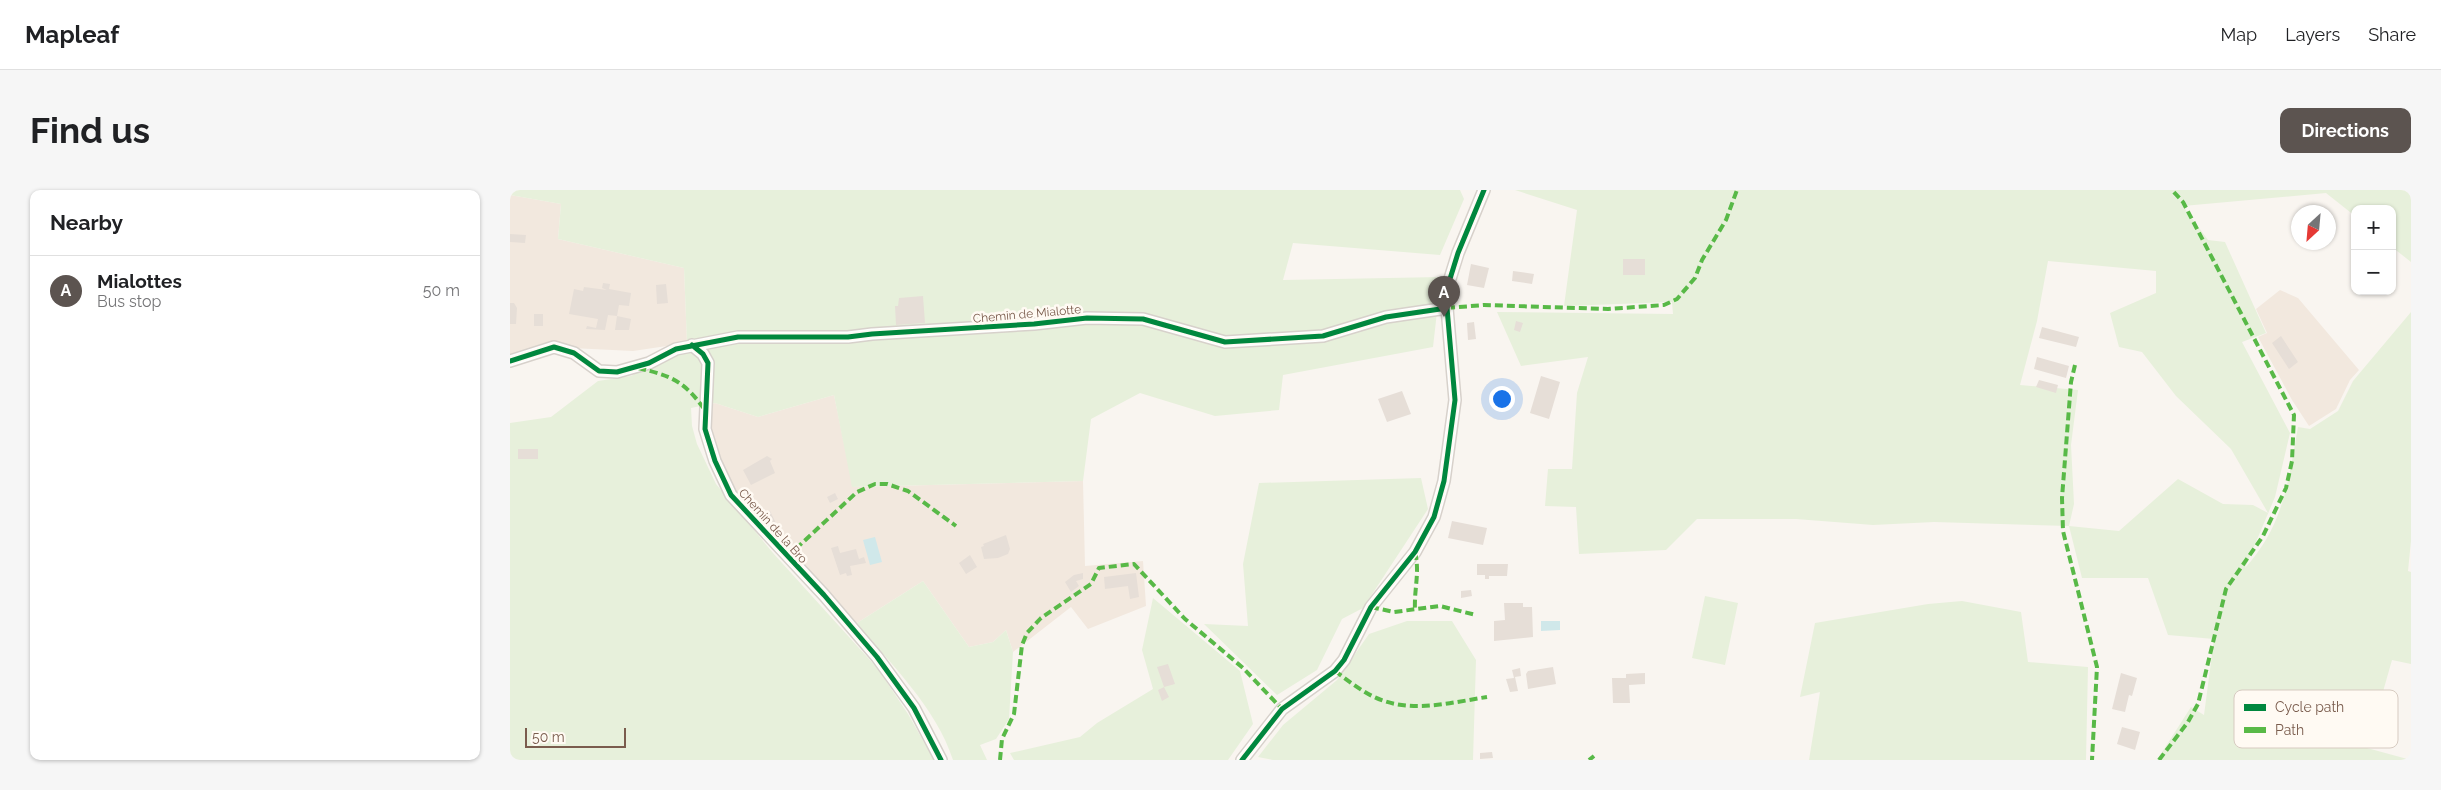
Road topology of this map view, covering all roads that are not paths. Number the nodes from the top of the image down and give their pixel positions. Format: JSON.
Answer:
{"nodes":[{"id":1,"x":1484,"y":190,"type":"edge"},
{"id":2,"x":1447,"y":308,"type":"junction"},
{"id":3,"x":692,"y":345,"type":"junction"},
{"id":4,"x":510,"y":361,"type":"edge"},
{"id":5,"x":942,"y":760,"type":"edge"},
{"id":6,"x":1242,"y":760,"type":"edge"}],
"edges":[{"from":1,"to":2,"type":"street"},
{"from":2,"to":3,"type":"street","name":"Chemin de Mialotte"},
{"from":2,"to":6,"type":"street"},
{"from":3,"to":4,"type":"street"},
{"from":3,"to":5,"type":"street","name":"Chemin de la Bro"}]}
